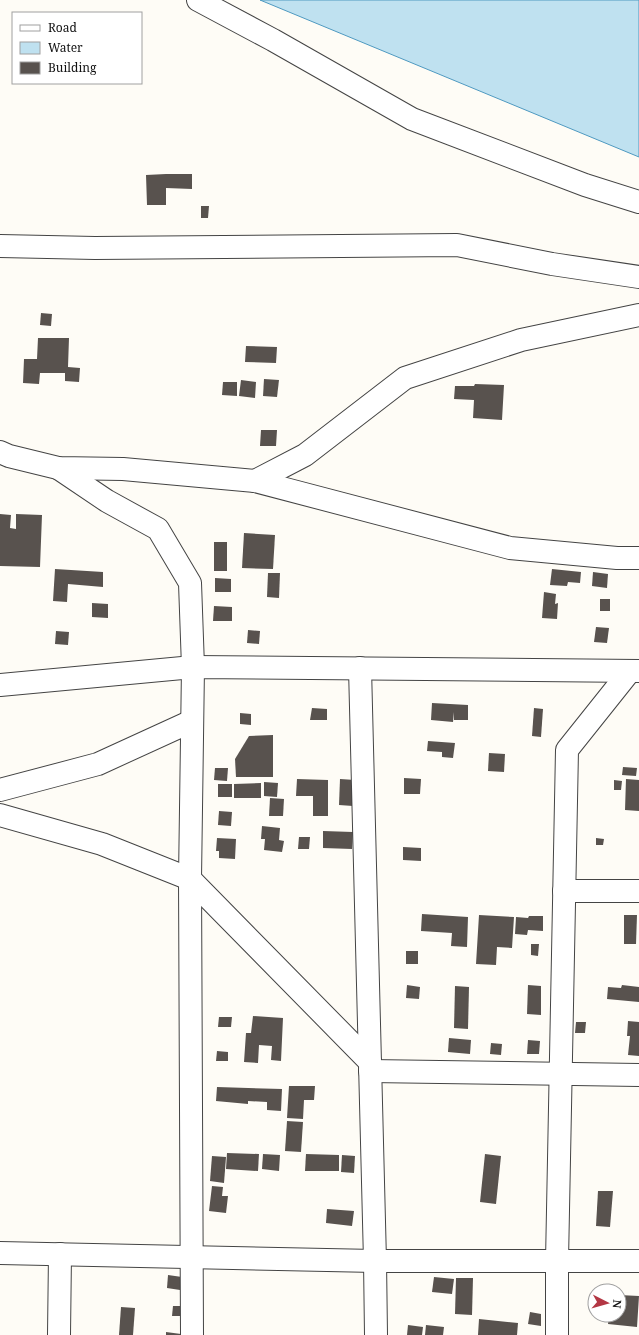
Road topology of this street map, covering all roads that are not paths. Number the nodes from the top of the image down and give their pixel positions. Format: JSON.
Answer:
{"nodes":[{"id":1,"x":198,"y":0,"type":"edge"},
{"id":2,"x":639,"y":202,"type":"edge"},
{"id":3,"x":0,"y":246,"type":"edge"},
{"id":4,"x":639,"y":277,"type":"edge"},
{"id":5,"x":639,"y":315,"type":"edge"},
{"id":6,"x":0,"y":452,"type":"edge"},
{"id":7,"x":58,"y":468,"type":"junction"},
{"id":8,"x":255,"y":481,"type":"junction"},
{"id":9,"x":639,"y":558,"type":"edge"},
{"id":10,"x":193,"y":667,"type":"junction"},
{"id":11,"x":360,"y":668,"type":"junction"},
{"id":12,"x":634,"y":671,"type":"edge"},
{"id":13,"x":0,"y":685,"type":"edge"},
{"id":14,"x":192,"y":721,"type":"junction"},
{"id":15,"x":0,"y":790,"type":"edge"},
{"id":16,"x":0,"y":815,"type":"edge"},
{"id":17,"x":190,"y":879,"type":"junction"},
{"id":18,"x":564,"y":891,"type":"junction"},
{"id":19,"x":639,"y":891,"type":"edge"},
{"id":20,"x":370,"y":1067,"type":"junction"},
{"id":21,"x":560,"y":1074,"type":"junction"},
{"id":22,"x":639,"y":1075,"type":"edge"},
{"id":23,"x":0,"y":1253,"type":"edge"},
{"id":24,"x":60,"y":1254,"type":"junction"},
{"id":25,"x":191,"y":1257,"type":"junction"},
{"id":26,"x":557,"y":1261,"type":"junction"},
{"id":27,"x":639,"y":1261,"type":"edge"},
{"id":28,"x":375,"y":1262,"type":"junction"},
{"id":29,"x":59,"y":1335,"type":"edge"},
{"id":30,"x":192,"y":1335,"type":"edge"},
{"id":31,"x":376,"y":1335,"type":"edge"},
{"id":32,"x":557,"y":1335,"type":"edge"}],
"edges":[{"from":1,"to":2,"type":"street"},
{"from":3,"to":4,"type":"street"},
{"from":5,"to":8,"type":"street"},
{"from":6,"to":7,"type":"street"},
{"from":7,"to":8,"type":"street"},
{"from":7,"to":10,"type":"street"},
{"from":8,"to":9,"type":"street"},
{"from":10,"to":11,"type":"street"},
{"from":10,"to":13,"type":"street"},
{"from":10,"to":14,"type":"street"},
{"from":11,"to":12,"type":"street"},
{"from":11,"to":20,"type":"street"},
{"from":12,"to":18,"type":"street"},
{"from":14,"to":15,"type":"street"},
{"from":14,"to":17,"type":"street"},
{"from":16,"to":17,"type":"street"},
{"from":17,"to":20,"type":"street"},
{"from":17,"to":25,"type":"street"},
{"from":18,"to":19,"type":"street"},
{"from":18,"to":21,"type":"street"},
{"from":20,"to":21,"type":"street"},
{"from":20,"to":28,"type":"street"},
{"from":21,"to":22,"type":"street"},
{"from":21,"to":26,"type":"street"},
{"from":23,"to":24,"type":"street"},
{"from":24,"to":25,"type":"street"},
{"from":24,"to":29,"type":"street"},
{"from":25,"to":28,"type":"street"},
{"from":25,"to":30,"type":"street"},
{"from":26,"to":27,"type":"street"},
{"from":26,"to":28,"type":"street"},
{"from":26,"to":32,"type":"street"},
{"from":28,"to":31,"type":"street"}]}
